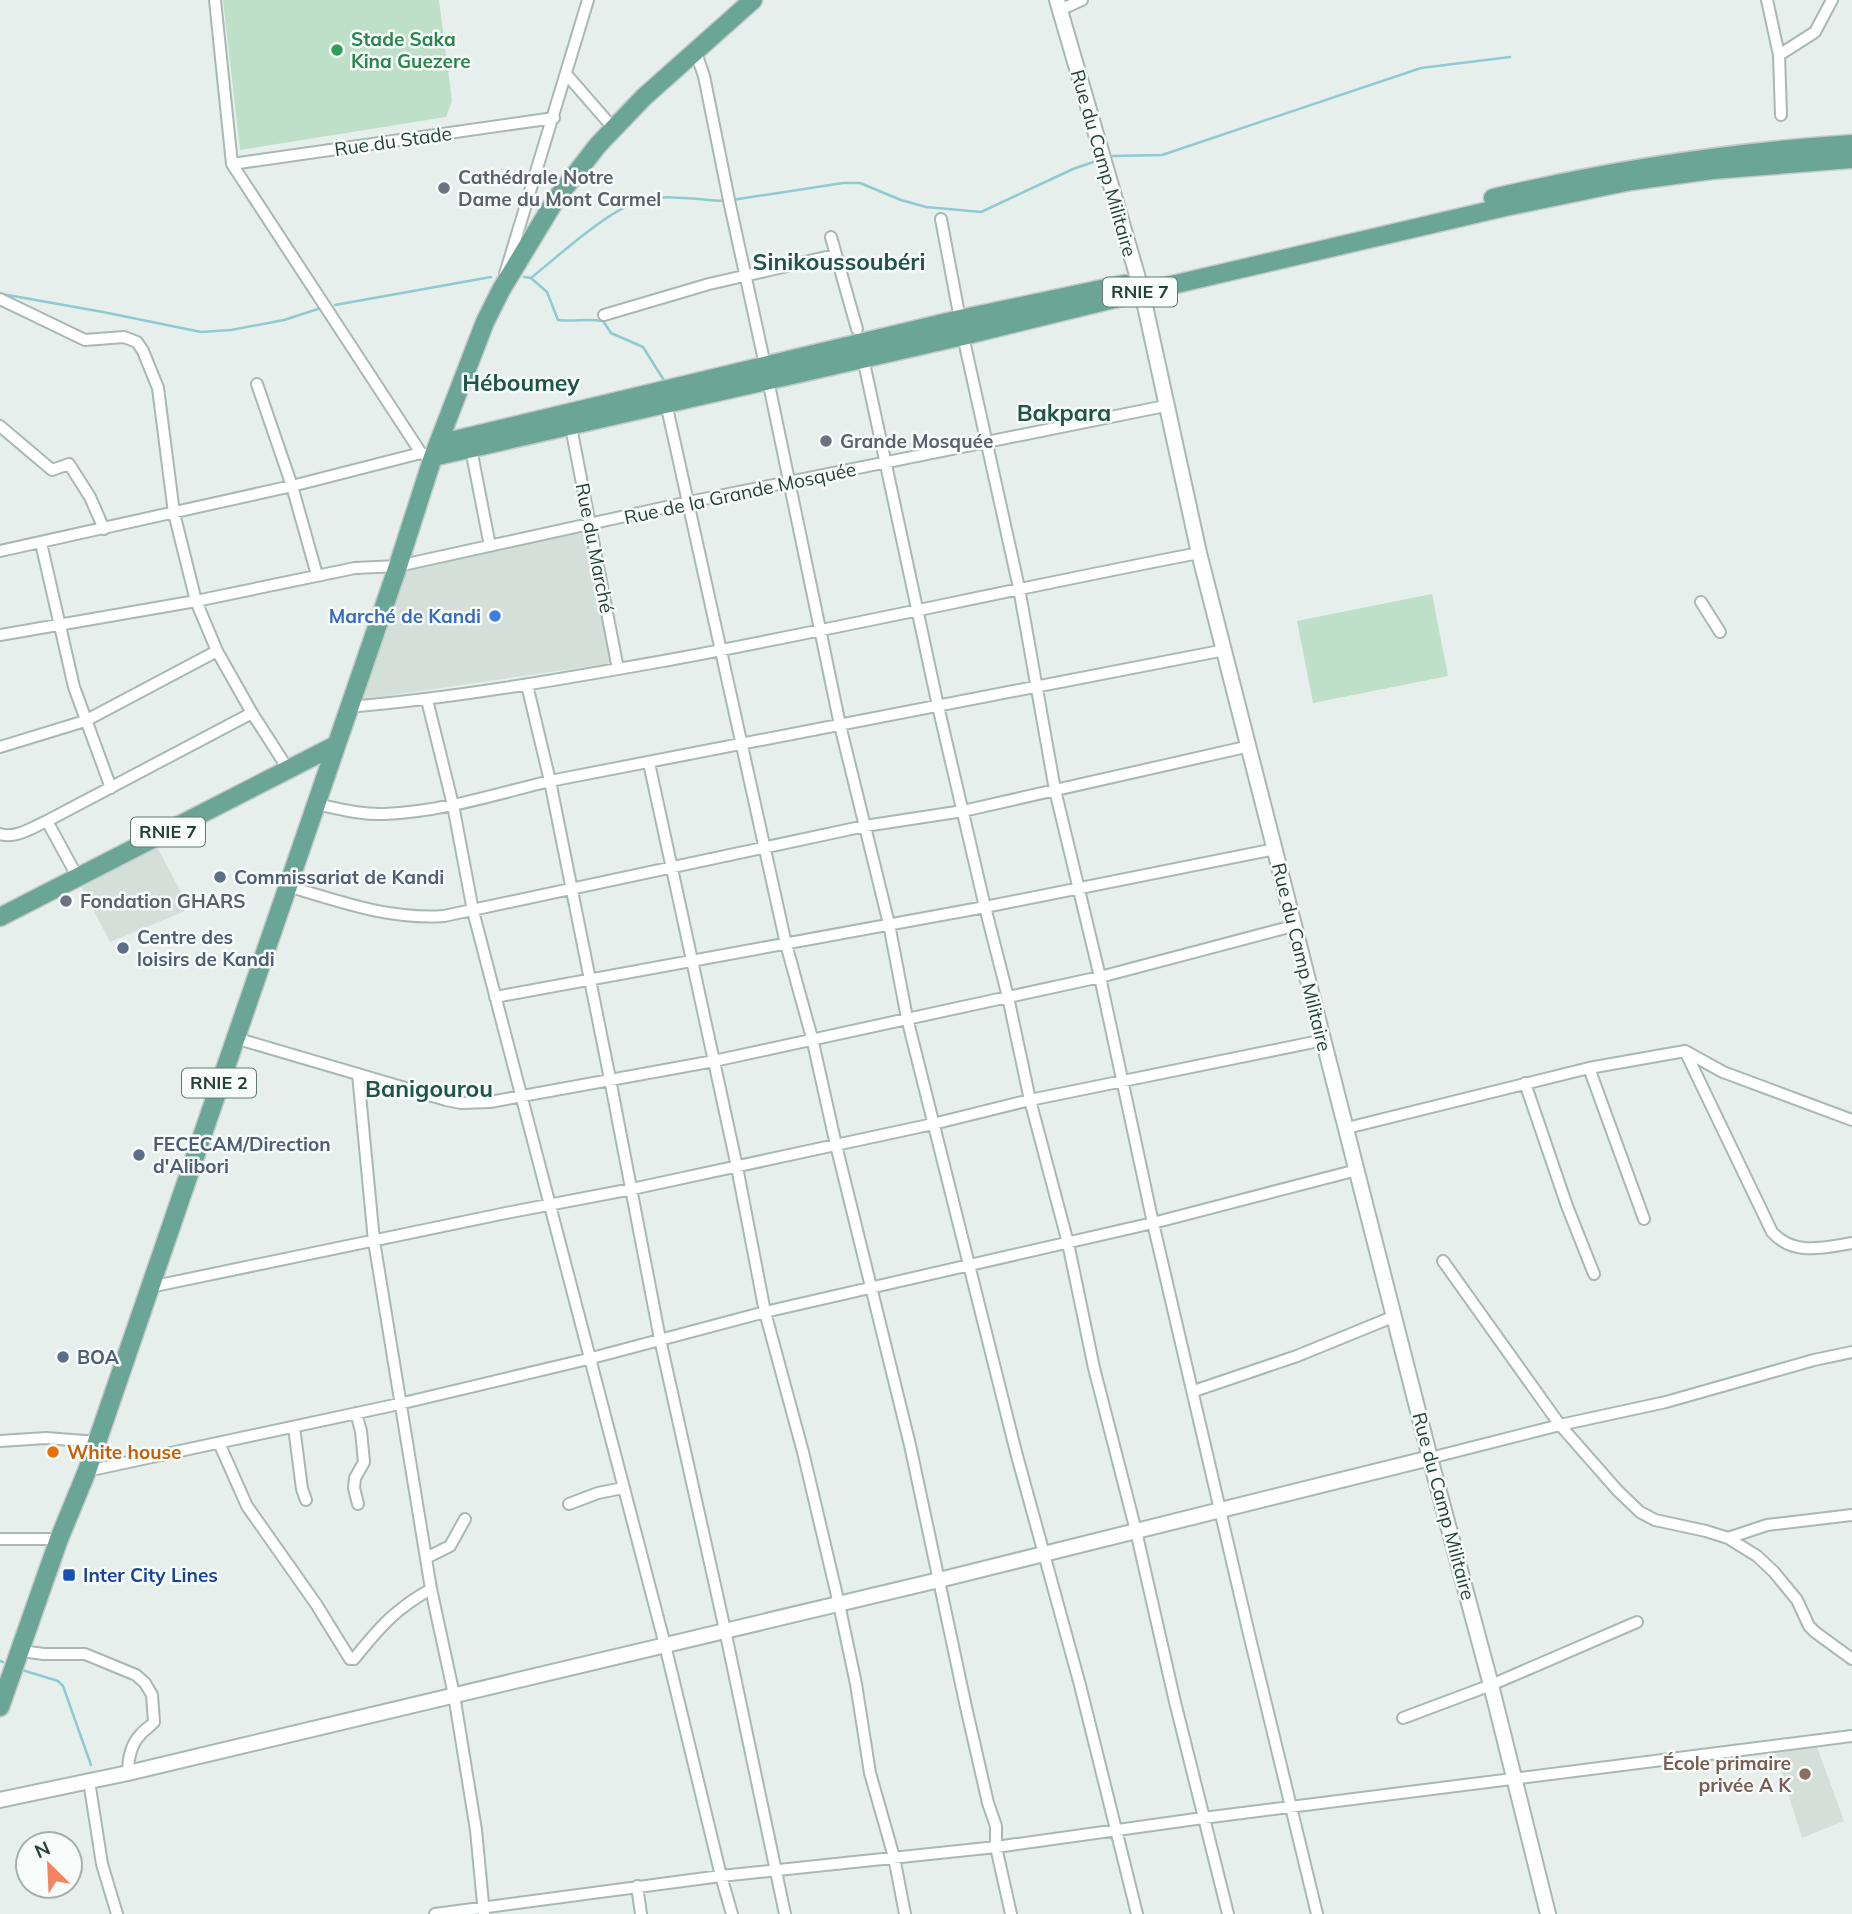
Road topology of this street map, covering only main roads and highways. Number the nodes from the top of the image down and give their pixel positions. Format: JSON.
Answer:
{"nodes":[{"id":1,"x":753,"y":0,"type":"edge"},
{"id":2,"x":1852,"y":144,"type":"edge"},
{"id":3,"x":1852,"y":159,"type":"edge"},
{"id":4,"x":1140,"y":286,"type":"junction"},
{"id":5,"x":961,"y":328,"type":"junction"},
{"id":6,"x":766,"y":372,"type":"junction"},
{"id":7,"x":430,"y":451,"type":"junction"},
{"id":8,"x":336,"y":745,"type":"junction"},
{"id":9,"x":0,"y":917,"type":"edge"},
{"id":10,"x":0,"y":1707,"type":"edge"}],
"edges":[{"from":1,"to":7,"type":"main road","number":"RNIE 2"},
{"from":2,"to":4,"type":"main road","number":"RNIE 7"},
{"from":3,"to":4,"type":"main road","number":"RNIE 7"},
{"from":4,"to":5,"type":"main road","number":"RNIE 7"},
{"from":5,"to":6,"type":"main road","number":"RNIE 7"},
{"from":5,"to":6,"type":"main road","number":"RNIE 7"},
{"from":6,"to":7,"type":"main road","number":"RNIE 7"},
{"from":6,"to":7,"type":"main road","number":"RNIE 7"},
{"from":7,"to":8,"type":"main road","number":"RNIE 2"},
{"from":8,"to":9,"type":"main road","name":"RNIE 7","number":"RNIE 7"},
{"from":8,"to":10,"type":"main road","number":"RNIE 2"}]}
